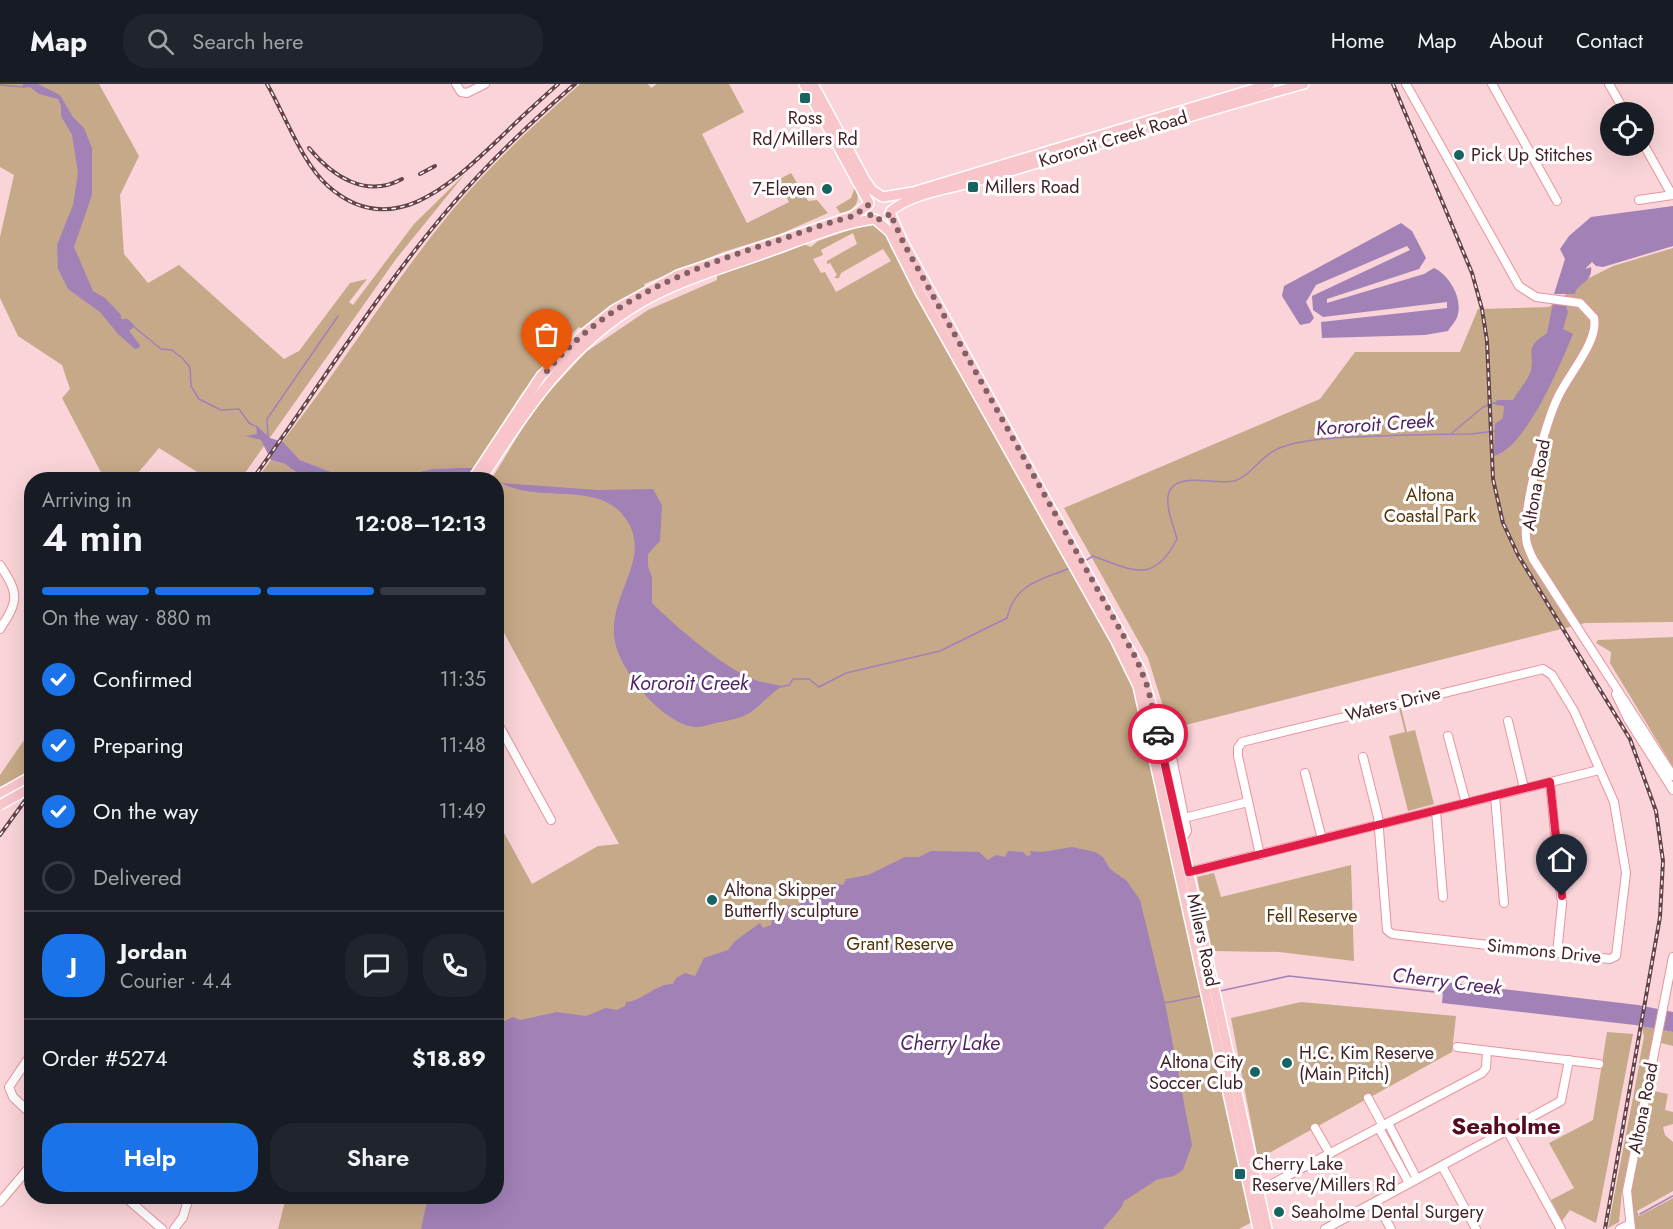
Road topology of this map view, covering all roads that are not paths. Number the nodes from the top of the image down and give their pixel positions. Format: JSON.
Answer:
{"nodes":[{"id":1,"x":456,"y":84,"type":"edge"},
{"id":2,"x":485,"y":84,"type":"edge"},
{"id":3,"x":804,"y":84,"type":"edge"},
{"id":4,"x":813,"y":84,"type":"edge"},
{"id":5,"x":1270,"y":84,"type":"edge"},
{"id":6,"x":1304,"y":84,"type":"edge"},
{"id":7,"x":1406,"y":84,"type":"edge"},
{"id":8,"x":1492,"y":84,"type":"edge"},
{"id":9,"x":1609,"y":84,"type":"edge"},
{"id":10,"x":1619,"y":102,"type":"edge"},
{"id":11,"x":1061,"y":151,"type":"junction"},
{"id":12,"x":1650,"y":156,"type":"edge"},
{"id":13,"x":949,"y":185,"type":"junction"},
{"id":14,"x":1672,"y":195,"type":"edge"},
{"id":15,"x":882,"y":197,"type":"junction"},
{"id":16,"x":1639,"y":200,"type":"dead end"},
{"id":17,"x":1557,"y":201,"type":"dead end"},
{"id":18,"x":868,"y":204,"type":"junction"},
{"id":19,"x":892,"y":215,"type":"junction"},
{"id":20,"x":875,"y":219,"type":"junction"},
{"id":21,"x":501,"y":442,"type":"junction"},
{"id":22,"x":478,"y":472,"type":"edge"},
{"id":23,"x":485,"y":472,"type":"edge"},
{"id":24,"x":1064,"y":539,"type":"junction"},
{"id":25,"x":0,"y":565,"type":"edge"},
{"id":26,"x":0,"y":629,"type":"edge"},
{"id":27,"x":1605,"y":671,"type":"junction"},
{"id":28,"x":1508,"y":721,"type":"dead end"},
{"id":29,"x":504,"y":735,"type":"edge"},
{"id":30,"x":1448,"y":736,"type":"dead end"},
{"id":31,"x":1155,"y":742,"type":"junction"},
{"id":32,"x":1364,"y":757,"type":"dead end"},
{"id":33,"x":1599,"y":770,"type":"junction"},
{"id":34,"x":1305,"y":773,"type":"dead end"},
{"id":35,"x":1673,"y":776,"type":"edge"},
{"id":36,"x":24,"y":780,"type":"edge"},
{"id":37,"x":1550,"y":782,"type":"junction"},
{"id":38,"x":1524,"y":788,"type":"junction"},
{"id":39,"x":1673,"y":790,"type":"edge"},
{"id":40,"x":24,"y":792,"type":"edge"},
{"id":41,"x":0,"y":794,"type":"edge"},
{"id":42,"x":1495,"y":796,"type":"junction"},
{"id":43,"x":1248,"y":802,"type":"junction"},
{"id":44,"x":1466,"y":803,"type":"junction"},
{"id":45,"x":0,"y":805,"type":"edge"},
{"id":46,"x":1436,"y":810,"type":"junction"},
{"id":47,"x":1184,"y":818,"type":"junction"},
{"id":48,"x":551,"y":820,"type":"dead end"},
{"id":49,"x":1379,"y":825,"type":"junction"},
{"id":50,"x":1322,"y":839,"type":"junction"},
{"id":51,"x":1181,"y":841,"type":"junction"},
{"id":52,"x":1260,"y":855,"type":"junction"},
{"id":53,"x":1184,"y":873,"type":"junction"},
{"id":54,"x":1443,"y":897,"type":"dead end"},
{"id":55,"x":1504,"y":903,"type":"dead end"},
{"id":56,"x":1557,"y":953,"type":"junction"},
{"id":57,"x":1673,"y":957,"type":"edge"},
{"id":58,"x":1457,"y":1047,"type":"dead end"},
{"id":59,"x":1487,"y":1051,"type":"junction"},
{"id":60,"x":1569,"y":1060,"type":"junction"},
{"id":61,"x":24,"y":1064,"type":"edge"},
{"id":62,"x":1599,"y":1064,"type":"dead end"},
{"id":63,"x":1368,"y":1098,"type":"dead end"},
{"id":64,"x":24,"y":1107,"type":"edge"},
{"id":65,"x":1384,"y":1126,"type":"junction"},
{"id":66,"x":1315,"y":1128,"type":"dead end"},
{"id":67,"x":1507,"y":1130,"type":"junction"},
{"id":68,"x":1330,"y":1154,"type":"junction"},
{"id":69,"x":1442,"y":1166,"type":"junction"},
{"id":70,"x":24,"y":1174,"type":"edge"},
{"id":71,"x":1417,"y":1179,"type":"junction"},
{"id":72,"x":1409,"y":1183,"type":"junction"},
{"id":73,"x":1254,"y":1193,"type":"junction"},
{"id":74,"x":0,"y":1202,"type":"edge"},
{"id":75,"x":1376,"y":1202,"type":"junction"},
{"id":76,"x":132,"y":1204,"type":"edge"},
{"id":77,"x":187,"y":1204,"type":"edge"},
{"id":78,"x":1631,"y":1226,"type":"edge"},
{"id":79,"x":162,"y":1229,"type":"edge"},
{"id":80,"x":174,"y":1229,"type":"edge"},
{"id":81,"x":1258,"y":1229,"type":"edge"},
{"id":82,"x":1267,"y":1229,"type":"edge"},
{"id":83,"x":1325,"y":1229,"type":"edge"},
{"id":84,"x":1391,"y":1229,"type":"edge"},
{"id":85,"x":1476,"y":1229,"type":"edge"},
{"id":86,"x":1561,"y":1229,"type":"edge"},
{"id":87,"x":1620,"y":1229,"type":"edge"}],
"edges":[{"from":1,"to":2,"type":"street"},
{"from":3,"to":18,"type":"main road"},
{"from":4,"to":15,"type":"main road"},
{"from":5,"to":11,"type":"main road","name":"Kororoit Creek Road"},
{"from":6,"to":11,"type":"main road","name":"Kororoit Creek Road"},
{"from":7,"to":27,"type":"street","name":"Altona Road"},
{"from":8,"to":17,"type":"street"},
{"from":9,"to":10,"type":"street"},
{"from":11,"to":13,"type":"main road","name":"Kororoit Creek Road"},
{"from":12,"to":14,"type":"street"},
{"from":13,"to":15,"type":"main road","name":"Kororoit Creek Road"},
{"from":13,"to":19,"type":"main road","name":"Kororoit Creek Road"},
{"from":14,"to":16,"type":"street"},
{"from":15,"to":18,"type":"main road"},
{"from":15,"to":19,"type":"main road"},
{"from":18,"to":20,"type":"main road"},
{"from":18,"to":21,"type":"main road"},
{"from":19,"to":20,"type":"main road"},
{"from":19,"to":24,"type":"main road","name":"Millers Road"},
{"from":20,"to":21,"type":"main road"},
{"from":20,"to":24,"type":"main road","name":"Millers Road"},
{"from":21,"to":22,"type":"main road"},
{"from":21,"to":23,"type":"main road"},
{"from":24,"to":31,"type":"main road","name":"Millers Road"},
{"from":25,"to":26,"type":"street"},
{"from":27,"to":35,"type":"street","name":"Altona Road"},
{"from":27,"to":39,"type":"street","name":"Altona Road"},
{"from":28,"to":38,"type":"street"},
{"from":29,"to":48,"type":"street"},
{"from":30,"to":44,"type":"street"},
{"from":31,"to":47,"type":"street"},
{"from":31,"to":51,"type":"main road","name":"Millers Road"},
{"from":31,"to":53,"type":"main road","name":"Millers Road"},
{"from":32,"to":49,"type":"street"},
{"from":33,"to":37,"type":"street"},
{"from":33,"to":43,"type":"street","name":"Waters Drive"},
{"from":33,"to":56,"type":"street","name":"Simmons Drive"},
{"from":34,"to":50,"type":"street"},
{"from":36,"to":41,"type":"main road"},
{"from":37,"to":38,"type":"street"},
{"from":37,"to":56,"type":"street"},
{"from":38,"to":42,"type":"street"},
{"from":40,"to":45,"type":"main road","bridge":true},
{"from":42,"to":44,"type":"street"},
{"from":42,"to":55,"type":"street"},
{"from":43,"to":47,"type":"street"},
{"from":43,"to":52,"type":"street","name":"Waters Drive"},
{"from":44,"to":46,"type":"street"},
{"from":46,"to":49,"type":"street"},
{"from":46,"to":54,"type":"street"},
{"from":47,"to":51,"type":"street"},
{"from":49,"to":50,"type":"street"},
{"from":49,"to":56,"type":"street","name":"Simmons Drive"},
{"from":50,"to":52,"type":"street"},
{"from":51,"to":53,"type":"main road","name":"Millers Road"},
{"from":52,"to":53,"type":"street"},
{"from":53,"to":73,"type":"main road","name":"Millers Road"},
{"from":57,"to":78,"type":"street","name":"Altona Road"},
{"from":58,"to":59,"type":"street"},
{"from":59,"to":60,"type":"street"},
{"from":59,"to":65,"type":"street"},
{"from":60,"to":62,"type":"street"},
{"from":60,"to":67,"type":"street"},
{"from":61,"to":64,"type":"street"},
{"from":63,"to":65,"type":"street"},
{"from":65,"to":68,"type":"street"},
{"from":65,"to":71,"type":"street"},
{"from":65,"to":72,"type":"street"},
{"from":66,"to":68,"type":"street"},
{"from":67,"to":69,"type":"street"},
{"from":67,"to":86,"type":"street"},
{"from":68,"to":73,"type":"street"},
{"from":69,"to":71,"type":"street"},
{"from":69,"to":85,"type":"street"},
{"from":70,"to":74,"type":"street"},
{"from":71,"to":72,"type":"street"},
{"from":72,"to":75,"type":"street"},
{"from":73,"to":81,"type":"main road","name":"Millers Road"},
{"from":73,"to":82,"type":"main road","name":"Millers Road"},
{"from":75,"to":83,"type":"street"},
{"from":75,"to":84,"type":"street"},
{"from":76,"to":79,"type":"street"},
{"from":77,"to":80,"type":"street"},
{"from":78,"to":87,"type":"street"}]}
